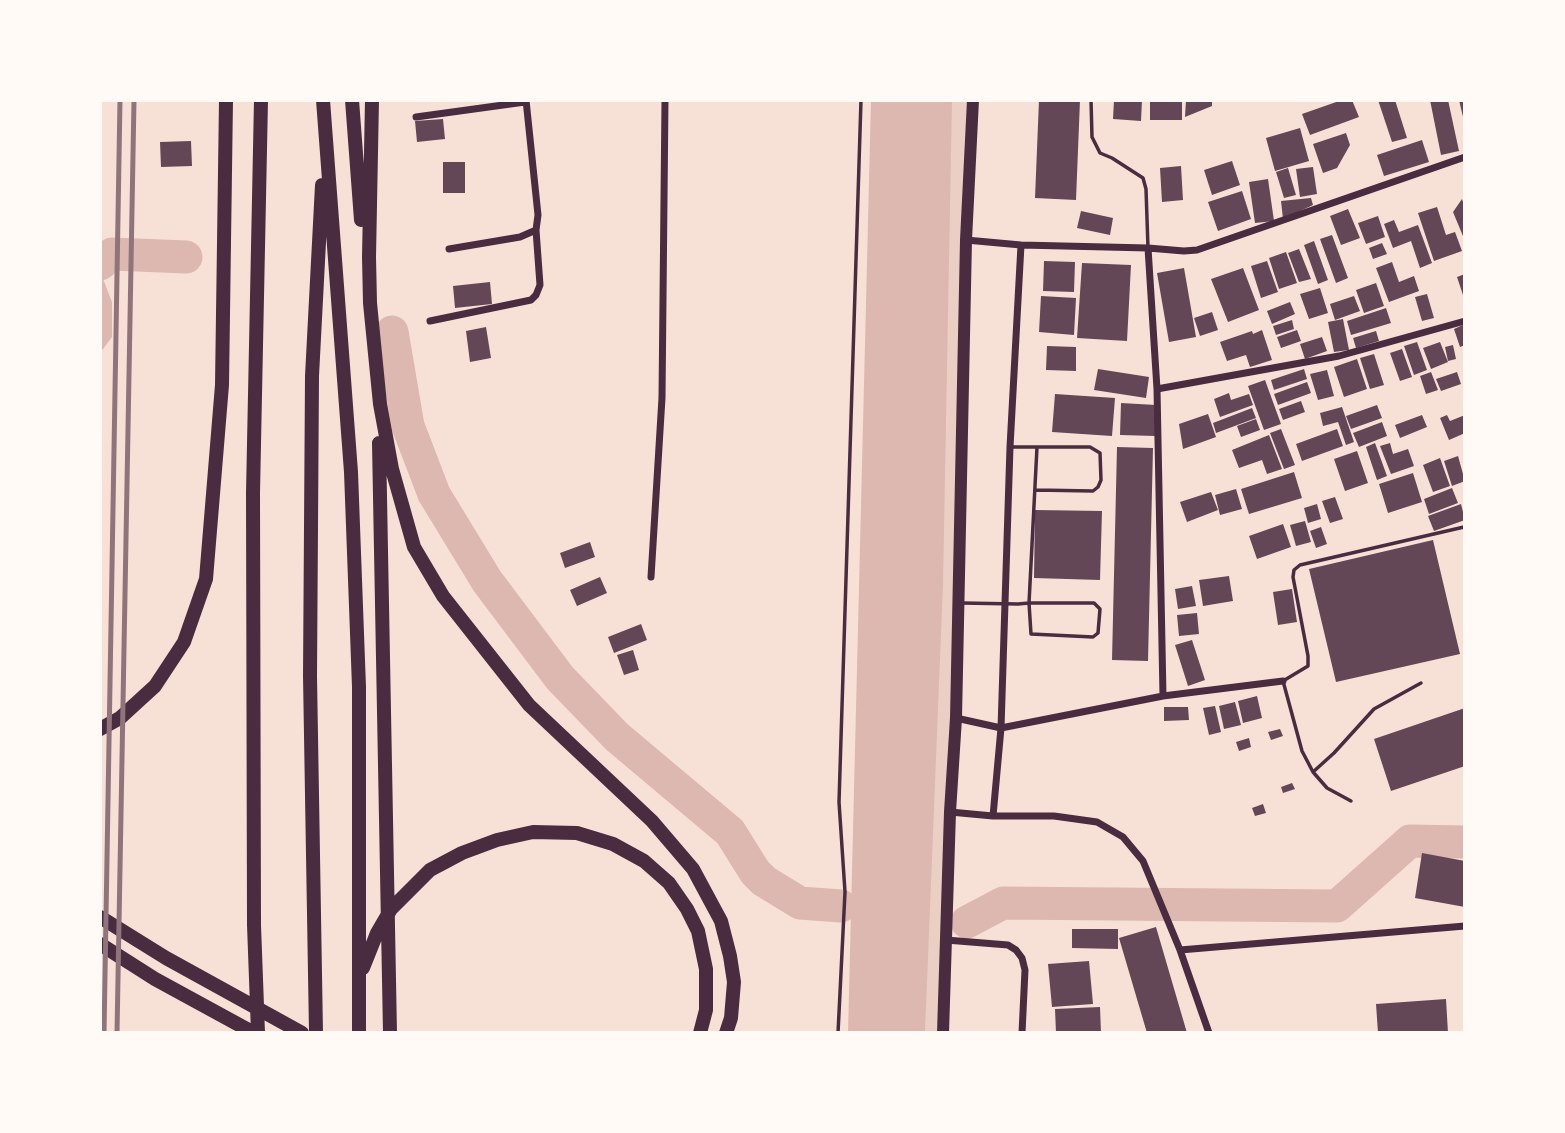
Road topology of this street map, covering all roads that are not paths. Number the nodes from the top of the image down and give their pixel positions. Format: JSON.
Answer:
{"nodes":[{"id":1,"x":226,"y":100,"type":"edge"},
{"id":2,"x":261,"y":100,"type":"edge"},
{"id":3,"x":325,"y":100,"type":"edge"},
{"id":4,"x":352,"y":100,"type":"edge"},
{"id":5,"x":372,"y":100,"type":"edge"},
{"id":6,"x":665,"y":100,"type":"edge"},
{"id":7,"x":973,"y":100,"type":"edge"},
{"id":8,"x":1091,"y":100,"type":"edge"},
{"id":9,"x":526,"y":101,"type":"edge"},
{"id":10,"x":416,"y":117,"type":"dead end"},
{"id":11,"x":1465,"y":157,"type":"edge"},
{"id":12,"x":536,"y":230,"type":"junction"},
{"id":13,"x":966,"y":240,"type":"junction"},
{"id":14,"x":1021,"y":245,"type":"junction"},
{"id":15,"x":1148,"y":247,"type":"junction"},
{"id":16,"x":449,"y":249,"type":"dead end"},
{"id":17,"x":430,"y":321,"type":"dead end"},
{"id":18,"x":1465,"y":321,"type":"edge"},
{"id":19,"x":1157,"y":389,"type":"junction"},
{"id":20,"x":1010,"y":447,"type":"junction"},
{"id":21,"x":1037,"y":447,"type":"junction"},
{"id":22,"x":1035,"y":490,"type":"junction"},
{"id":23,"x":1464,"y":527,"type":"edge"},
{"id":24,"x":651,"y":577,"type":"dead end"},
{"id":25,"x":957,"y":602,"type":"junction"},
{"id":26,"x":1029,"y":603,"type":"junction"},
{"id":27,"x":1006,"y":604,"type":"junction"},
{"id":28,"x":1283,"y":681,"type":"junction"},
{"id":29,"x":1421,"y":683,"type":"dead end"},
{"id":30,"x":1163,"y":695,"type":"junction"},
{"id":31,"x":956,"y":718,"type":"junction"},
{"id":32,"x":1001,"y":728,"type":"junction"},
{"id":33,"x":100,"y":729,"type":"edge"},
{"id":34,"x":1313,"y":772,"type":"junction"},
{"id":35,"x":1350,"y":802,"type":"dead end"},
{"id":36,"x":950,"y":812,"type":"junction"},
{"id":37,"x":993,"y":816,"type":"junction"},
{"id":38,"x":100,"y":918,"type":"edge"},
{"id":39,"x":1465,"y":926,"type":"edge"},
{"id":40,"x":945,"y":940,"type":"junction"},
{"id":41,"x":100,"y":944,"type":"edge"},
{"id":42,"x":1180,"y":950,"type":"junction"},
{"id":43,"x":256,"y":1033,"type":"edge"},
{"id":44,"x":302,"y":1033,"type":"edge"},
{"id":45,"x":316,"y":1033,"type":"edge"},
{"id":46,"x":357,"y":1033,"type":"edge"},
{"id":47,"x":390,"y":1033,"type":"edge"},
{"id":48,"x":700,"y":1033,"type":"edge"},
{"id":49,"x":726,"y":1033,"type":"edge"},
{"id":50,"x":943,"y":1033,"type":"edge"},
{"id":51,"x":1022,"y":1033,"type":"edge"},
{"id":52,"x":1209,"y":1033,"type":"edge"}],
"edges":[{"from":1,"to":33,"type":"highway"},
{"from":2,"to":43,"type":"highway"},
{"from":3,"to":45,"type":"highway"},
{"from":3,"to":46,"type":"highway"},
{"from":4,"to":47,"type":"highway"},
{"from":5,"to":49,"type":"highway"},
{"from":6,"to":24,"type":"street"},
{"from":7,"to":13,"type":"main road"},
{"from":8,"to":15,"type":"lane"},
{"from":9,"to":10,"type":"street"},
{"from":9,"to":12,"type":"street"},
{"from":11,"to":15,"type":"street"},
{"from":12,"to":16,"type":"street"},
{"from":12,"to":17,"type":"street"},
{"from":13,"to":14,"type":"street"},
{"from":13,"to":25,"type":"main road"},
{"from":14,"to":15,"type":"street"},
{"from":14,"to":20,"type":"street"},
{"from":15,"to":19,"type":"street"},
{"from":18,"to":19,"type":"street"},
{"from":19,"to":30,"type":"street"},
{"from":20,"to":21,"type":"lane"},
{"from":20,"to":27,"type":"street"},
{"from":21,"to":22,"type":"lane"},
{"from":21,"to":22,"type":"lane"},
{"from":22,"to":26,"type":"lane"},
{"from":23,"to":28,"type":"lane"},
{"from":25,"to":27,"type":"lane"},
{"from":25,"to":31,"type":"main road"},
{"from":26,"to":26,"type":"lane"},
{"from":26,"to":27,"type":"lane"},
{"from":27,"to":32,"type":"street"},
{"from":28,"to":30,"type":"street"},
{"from":28,"to":34,"type":"lane"},
{"from":29,"to":34,"type":"lane"},
{"from":30,"to":32,"type":"street"},
{"from":31,"to":32,"type":"street"},
{"from":31,"to":36,"type":"main road"},
{"from":32,"to":37,"type":"street"},
{"from":34,"to":35,"type":"lane"},
{"from":36,"to":37,"type":"street"},
{"from":36,"to":40,"type":"main road"},
{"from":37,"to":42,"type":"street"},
{"from":38,"to":44,"type":"highway"},
{"from":39,"to":42,"type":"street"},
{"from":40,"to":50,"type":"main road"},
{"from":40,"to":51,"type":"street"},
{"from":41,"to":43,"type":"highway"},
{"from":42,"to":52,"type":"street"},
{"from":46,"to":48,"type":"highway"}]}
